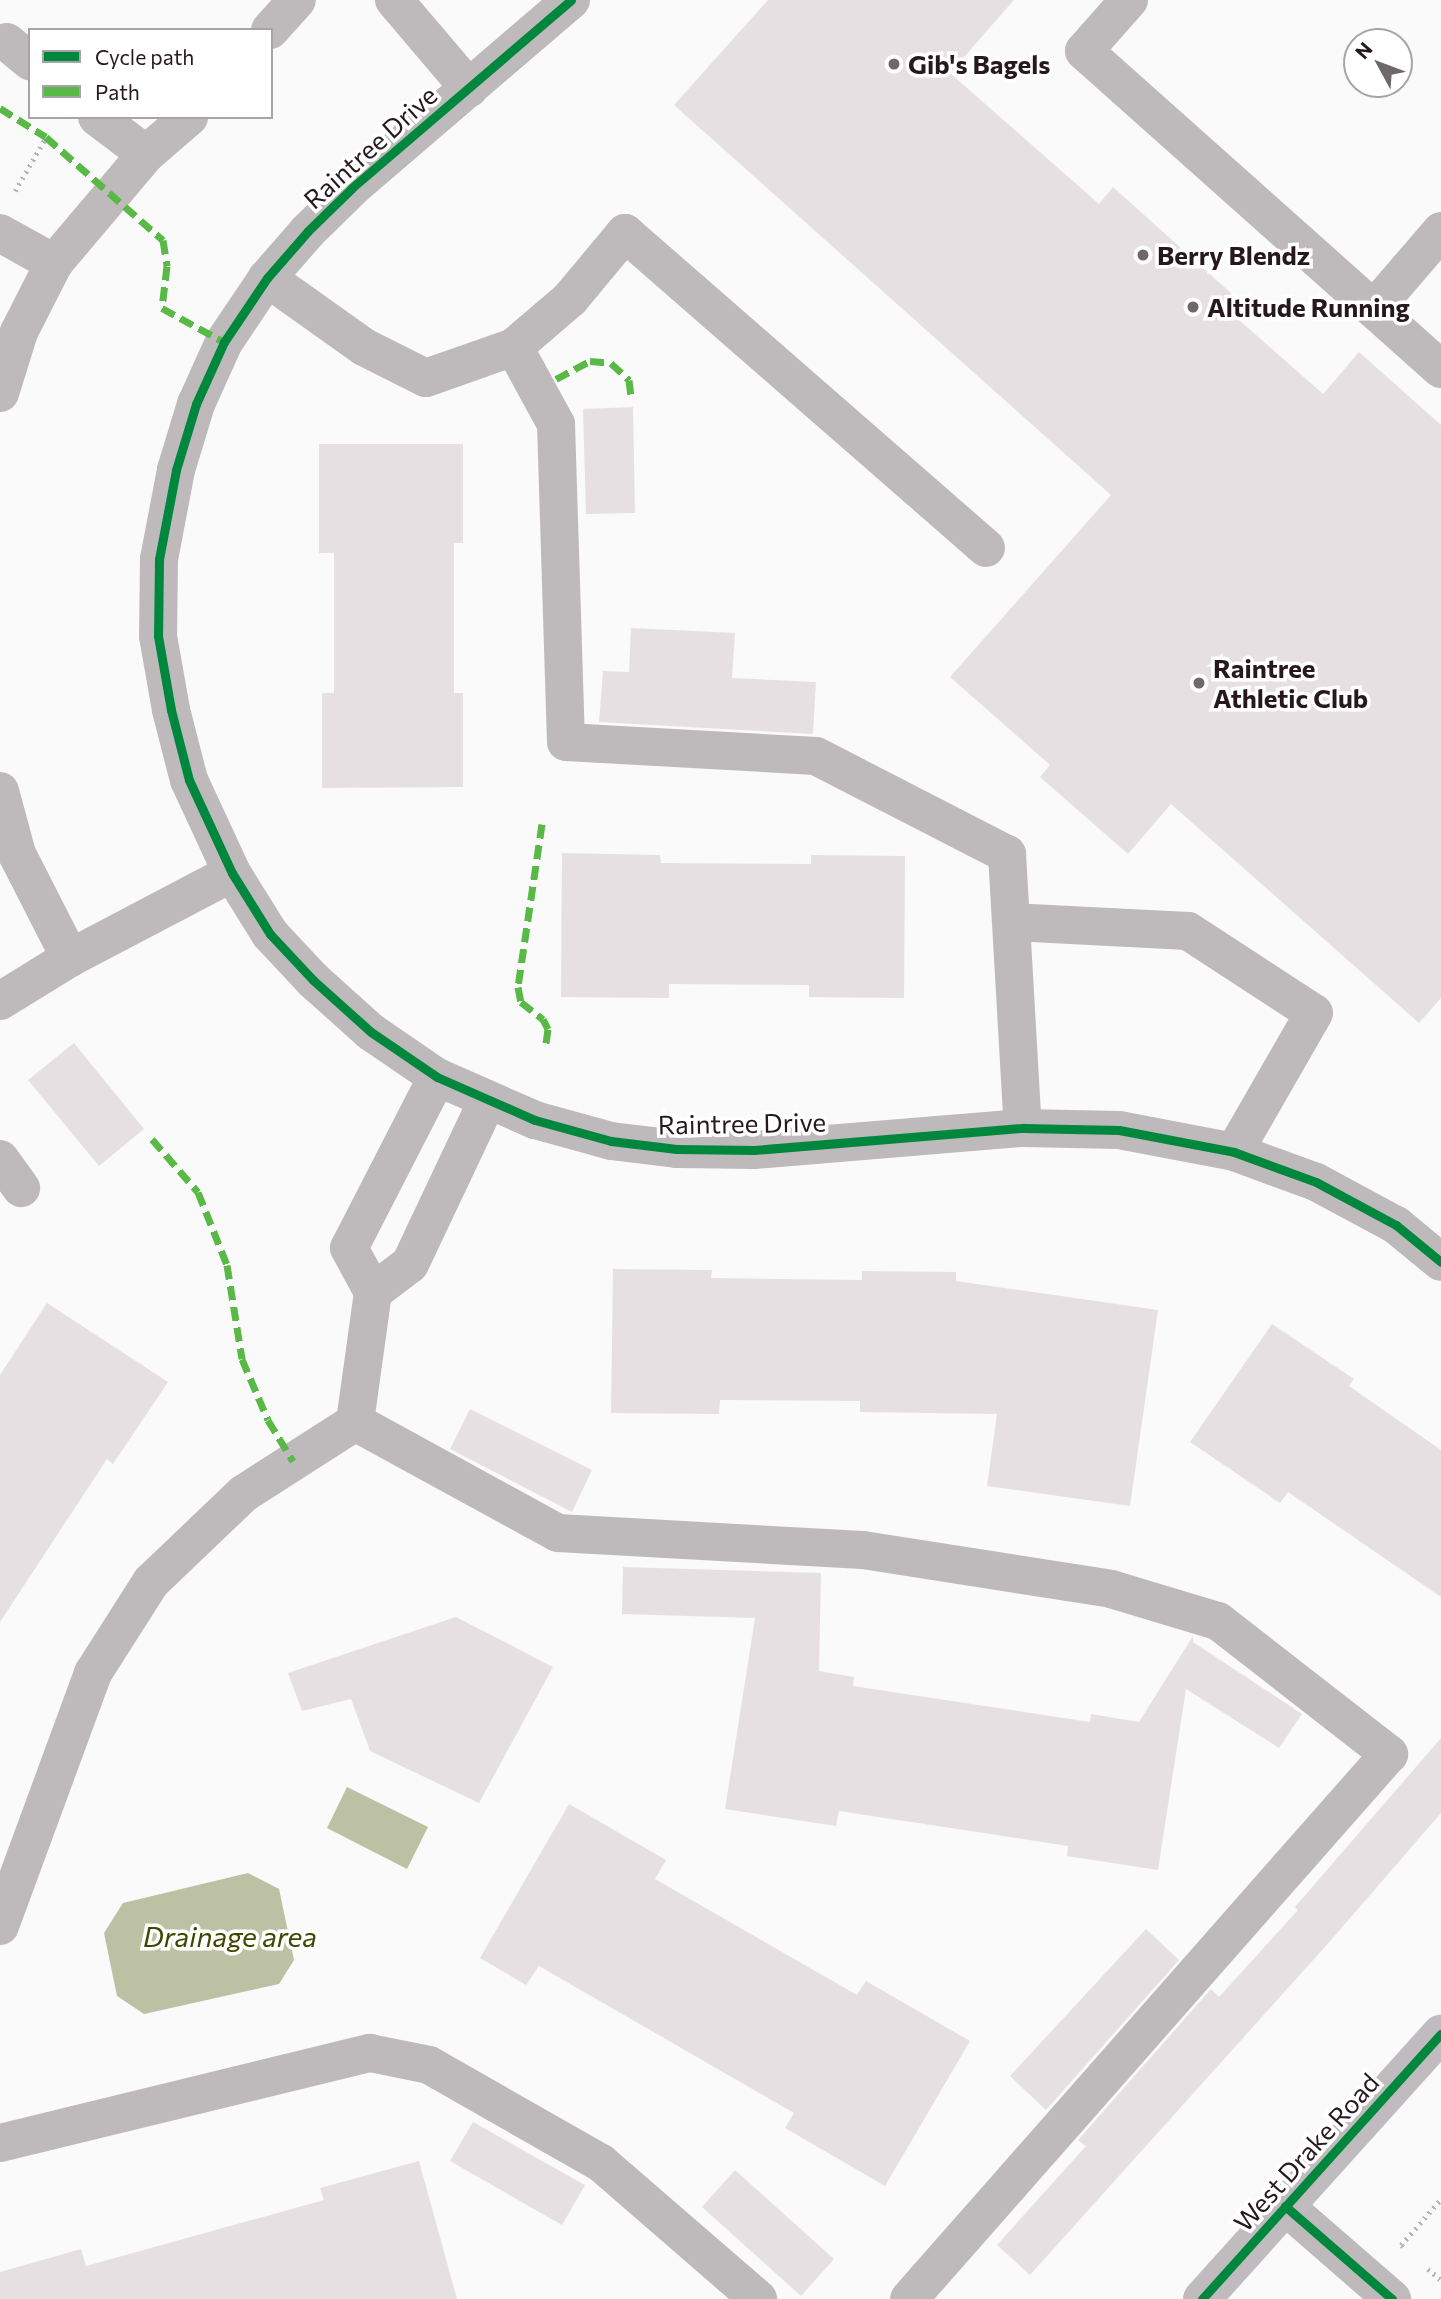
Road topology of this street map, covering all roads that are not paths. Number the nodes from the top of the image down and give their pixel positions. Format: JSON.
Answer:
{"nodes":[{"id":1,"x":297,"y":0,"type":"edge"},
{"id":2,"x":394,"y":0,"type":"edge"},
{"id":3,"x":571,"y":0,"type":"edge"},
{"id":4,"x":1129,"y":0,"type":"edge"},
{"id":5,"x":272,"y":28,"type":"edge"},
{"id":6,"x":469,"y":88,"type":"junction"},
{"id":7,"x":100,"y":119,"type":"edge"},
{"id":8,"x":187,"y":119,"type":"edge"},
{"id":9,"x":146,"y":154,"type":"junction"},
{"id":10,"x":1441,"y":231,"type":"edge"},
{"id":11,"x":0,"y":233,"type":"edge"},
{"id":12,"x":54,"y":263,"type":"junction"},
{"id":13,"x":267,"y":278,"type":"junction"},
{"id":14,"x":1374,"y":309,"type":"junction"},
{"id":15,"x":514,"y":347,"type":"junction"},
{"id":16,"x":1441,"y":369,"type":"edge"},
{"id":17,"x":0,"y":393,"type":"edge"},
{"id":18,"x":986,"y":548,"type":"dead end"},
{"id":19,"x":0,"y":790,"type":"edge"},
{"id":20,"x":232,"y":873,"type":"junction"},
{"id":21,"x":1012,"y":922,"type":"junction"},
{"id":22,"x":70,"y":958,"type":"junction"},
{"id":23,"x":0,"y":1001,"type":"edge"},
{"id":24,"x":437,"y":1077,"type":"junction"},
{"id":25,"x":487,"y":1101,"type":"junction"},
{"id":26,"x":1023,"y":1128,"type":"junction"},
{"id":27,"x":1234,"y":1153,"type":"junction"},
{"id":28,"x":1441,"y":1262,"type":"edge"},
{"id":29,"x":373,"y":1292,"type":"junction"},
{"id":30,"x":355,"y":1422,"type":"junction"},
{"id":31,"x":0,"y":1926,"type":"edge"},
{"id":32,"x":1441,"y":2034,"type":"edge"},
{"id":33,"x":0,"y":2143,"type":"edge"},
{"id":34,"x":1284,"y":2206,"type":"junction"},
{"id":35,"x":758,"y":2299,"type":"edge"},
{"id":36,"x":909,"y":2299,"type":"edge"},
{"id":37,"x":1202,"y":2299,"type":"edge"},
{"id":38,"x":1392,"y":2299,"type":"edge"}],
"edges":[{"from":1,"to":5,"type":"street"},
{"from":2,"to":6,"type":"street"},
{"from":3,"to":6,"type":"street","name":"Raintree Drive"},
{"from":4,"to":14,"type":"street"},
{"from":6,"to":13,"type":"street","name":"Raintree Drive"},
{"from":7,"to":9,"type":"street"},
{"from":8,"to":9,"type":"street"},
{"from":9,"to":12,"type":"street"},
{"from":10,"to":14,"type":"street"},
{"from":11,"to":12,"type":"street"},
{"from":12,"to":17,"type":"street"},
{"from":13,"to":15,"type":"street"},
{"from":13,"to":20,"type":"street","name":"Raintree Drive"},
{"from":14,"to":16,"type":"street"},
{"from":15,"to":18,"type":"street"},
{"from":15,"to":21,"type":"street"},
{"from":19,"to":22,"type":"street"},
{"from":20,"to":22,"type":"street"},
{"from":20,"to":24,"type":"street","name":"Raintree Drive"},
{"from":21,"to":26,"type":"street"},
{"from":21,"to":27,"type":"street"},
{"from":22,"to":23,"type":"street"},
{"from":24,"to":25,"type":"street","name":"Raintree Drive"},
{"from":24,"to":29,"type":"street"},
{"from":25,"to":26,"type":"street","name":"Raintree Drive"},
{"from":25,"to":29,"type":"street"},
{"from":26,"to":27,"type":"street","name":"Raintree Drive"},
{"from":27,"to":28,"type":"street","name":"Raintree Drive"},
{"from":29,"to":30,"type":"street"},
{"from":30,"to":31,"type":"street"},
{"from":30,"to":36,"type":"street"},
{"from":32,"to":34,"type":"main road","name":"West Drake Road"},
{"from":33,"to":35,"type":"street"},
{"from":34,"to":37,"type":"main road","name":"West Drake Road"},
{"from":34,"to":38,"type":"street"}]}
